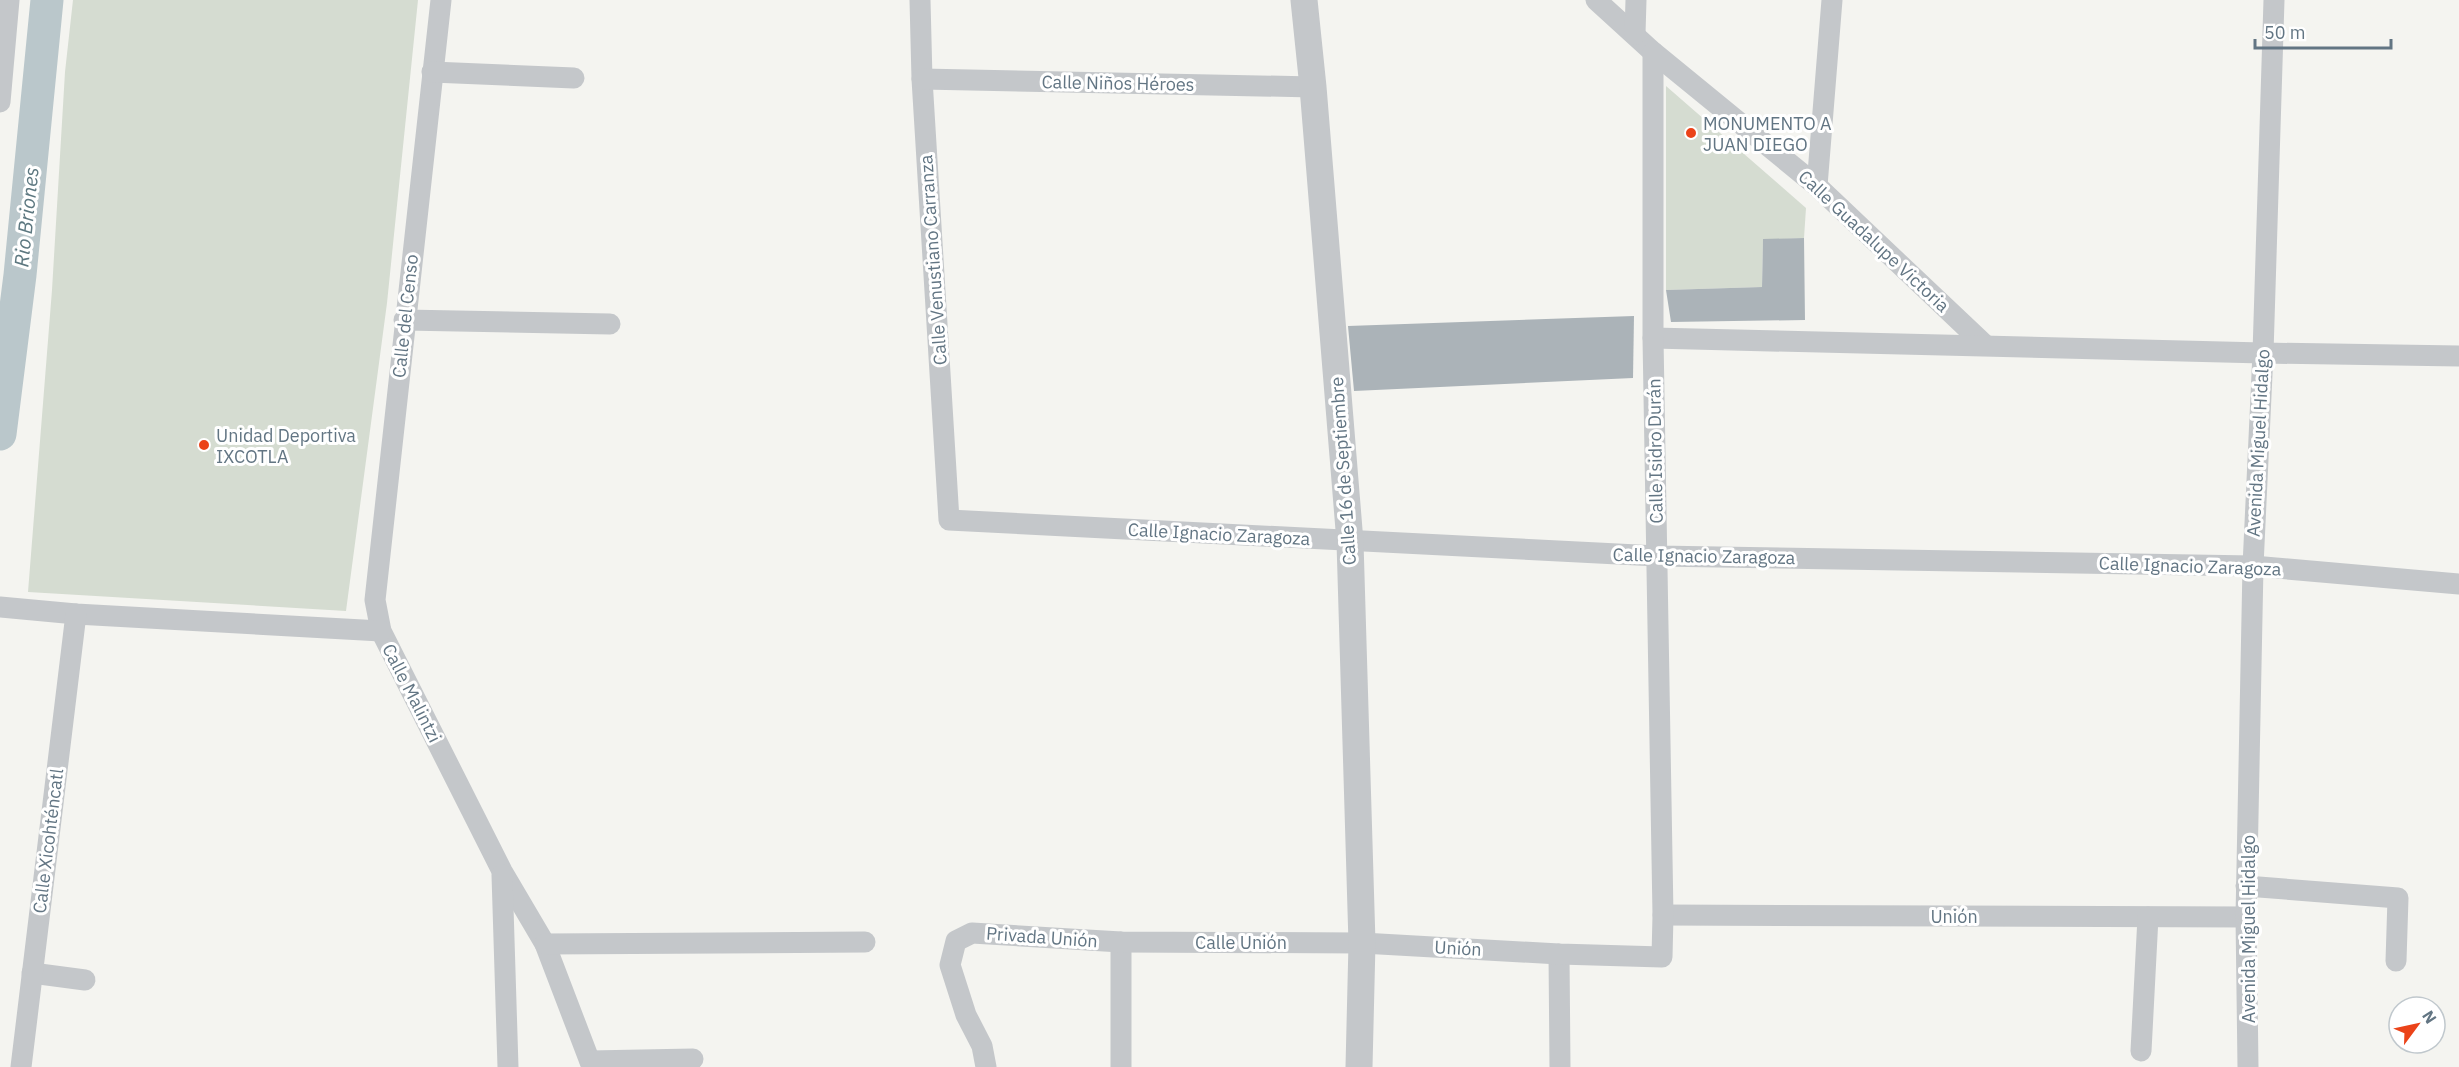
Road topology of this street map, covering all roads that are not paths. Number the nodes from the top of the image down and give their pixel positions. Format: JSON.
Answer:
{"nodes":[{"id":1,"x":9,"y":0,"type":"edge"},
{"id":2,"x":441,"y":0,"type":"edge"},
{"id":3,"x":920,"y":0,"type":"edge"},
{"id":4,"x":1304,"y":0,"type":"edge"},
{"id":5,"x":1596,"y":0,"type":"edge"},
{"id":6,"x":1636,"y":0,"type":"edge"},
{"id":7,"x":1832,"y":0,"type":"edge"},
{"id":8,"x":2274,"y":0,"type":"edge"},
{"id":9,"x":1635,"y":34,"type":"junction"},
{"id":10,"x":1653,"y":52,"type":"junction"},
{"id":11,"x":432,"y":72,"type":"junction"},
{"id":12,"x":574,"y":78,"type":"dead end"},
{"id":13,"x":922,"y":79,"type":"junction"},
{"id":14,"x":1313,"y":87,"type":"junction"},
{"id":15,"x":0,"y":102,"type":"edge"},
{"id":16,"x":1817,"y":186,"type":"junction"},
{"id":17,"x":404,"y":320,"type":"junction"},
{"id":18,"x":610,"y":324,"type":"dead end"},
{"id":19,"x":1653,"y":338,"type":"junction"},
{"id":20,"x":1985,"y":345,"type":"junction"},
{"id":21,"x":2263,"y":353,"type":"junction"},
{"id":22,"x":2459,"y":356,"type":"edge"},
{"id":23,"x":949,"y":520,"type":"joint"},
{"id":24,"x":1350,"y":542,"type":"junction"},
{"id":25,"x":1657,"y":556,"type":"junction"},
{"id":26,"x":2253,"y":566,"type":"junction"},
{"id":27,"x":2459,"y":584,"type":"edge"},
{"id":28,"x":0,"y":607,"type":"edge"},
{"id":29,"x":76,"y":614,"type":"junction"},
{"id":30,"x":381,"y":631,"type":"junction"},
{"id":31,"x":502,"y":871,"type":"junction"},
{"id":32,"x":2246,"y":886,"type":"junction"},
{"id":33,"x":1663,"y":915,"type":"junction"},
{"id":34,"x":2148,"y":917,"type":"junction"},
{"id":35,"x":2246,"y":917,"type":"junction"},
{"id":36,"x":865,"y":942,"type":"dead end"},
{"id":37,"x":1121,"y":942,"type":"junction"},
{"id":38,"x":1362,"y":943,"type":"junction"},
{"id":39,"x":545,"y":944,"type":"junction"},
{"id":40,"x":1559,"y":954,"type":"junction"},
{"id":41,"x":1662,"y":957,"type":"joint"},
{"id":42,"x":2396,"y":962,"type":"dead end"},
{"id":43,"x":32,"y":973,"type":"junction"},
{"id":44,"x":85,"y":980,"type":"dead end"},
{"id":45,"x":2141,"y":1051,"type":"dead end"},
{"id":46,"x":693,"y":1059,"type":"dead end"},
{"id":47,"x":591,"y":1064,"type":"edge"},
{"id":48,"x":21,"y":1067,"type":"edge"},
{"id":49,"x":508,"y":1067,"type":"edge"},
{"id":50,"x":986,"y":1067,"type":"edge"},
{"id":51,"x":1121,"y":1067,"type":"edge"},
{"id":52,"x":1359,"y":1067,"type":"edge"},
{"id":53,"x":1560,"y":1067,"type":"edge"},
{"id":54,"x":2248,"y":1067,"type":"edge"}],
"edges":[{"from":1,"to":15,"type":"street"},
{"from":2,"to":11,"type":"street","name":"Calle del Censo"},
{"from":3,"to":13,"type":"street","name":"Calle Venustiano Carranza"},
{"from":4,"to":14,"type":"street","name":"Calle 16 de Septiembre"},
{"from":5,"to":9,"type":"street","name":"Calle Guadalupe Victoria"},
{"from":6,"to":9,"type":"street"},
{"from":7,"to":16,"type":"street"},
{"from":8,"to":21,"type":"street","name":"Avenida Miguel Hidalgo"},
{"from":9,"to":10,"type":"street","name":"Calle Guadalupe Victoria"},
{"from":10,"to":16,"type":"street","name":"Calle Guadalupe Victoria"},
{"from":10,"to":19,"type":"street","name":"Calle Isidro Durán"},
{"from":11,"to":12,"type":"street"},
{"from":11,"to":17,"type":"street","name":"Calle del Censo"},
{"from":13,"to":14,"type":"street","name":"Calle Niños Héroes"},
{"from":13,"to":23,"type":"street","name":"Calle Venustiano Carranza"},
{"from":14,"to":24,"type":"street","name":"Calle 16 de Septiembre"},
{"from":16,"to":20,"type":"street","name":"Calle Guadalupe Victoria"},
{"from":17,"to":18,"type":"street"},
{"from":17,"to":30,"type":"street","name":"Calle del Censo"},
{"from":19,"to":20,"type":"street"},
{"from":19,"to":25,"type":"street","name":"Calle Isidro Durán"},
{"from":20,"to":21,"type":"street"},
{"from":21,"to":22,"type":"street"},
{"from":21,"to":26,"type":"street","name":"Avenida Miguel Hidalgo"},
{"from":23,"to":24,"type":"street","name":"Calle Ignacio Zaragoza"},
{"from":24,"to":25,"type":"street","name":"Calle Ignacio Zaragoza"},
{"from":24,"to":38,"type":"street","name":"Calle 16 de Septiembre"},
{"from":25,"to":26,"type":"street","name":"Calle Ignacio Zaragoza"},
{"from":25,"to":33,"type":"street","name":"Calle Isidro Durán"},
{"from":26,"to":27,"type":"street","name":"Calle Ignacio Zaragoza"},
{"from":26,"to":32,"type":"street","name":"Avenida Miguel Hidalgo"},
{"from":28,"to":29,"type":"street","name":"Calle Malintzi"},
{"from":29,"to":30,"type":"street","name":"Calle Malintzi"},
{"from":29,"to":43,"type":"street","name":"Calle Xicohténcatl"},
{"from":30,"to":31,"type":"street","name":"Calle Malintzi"},
{"from":31,"to":39,"type":"street","name":"Calle Malintzi"},
{"from":31,"to":49,"type":"street"},
{"from":32,"to":35,"type":"street","name":"Avenida Miguel Hidalgo"},
{"from":32,"to":42,"type":"street"},
{"from":33,"to":34,"type":"street","name":"Unión"},
{"from":33,"to":41,"type":"street","name":"Calle Isidro Durán"},
{"from":34,"to":35,"type":"street","name":"Unión"},
{"from":34,"to":45,"type":"street"},
{"from":35,"to":54,"type":"street","name":"Avenida Miguel Hidalgo"},
{"from":36,"to":39,"type":"street"},
{"from":37,"to":38,"type":"street","name":"Calle Unión"},
{"from":37,"to":50,"type":"street","name":"Privada Unión"},
{"from":37,"to":51,"type":"street"},
{"from":38,"to":40,"type":"street","name":"Unión"},
{"from":38,"to":52,"type":"street","name":"Calle 16 de Septiembre"},
{"from":39,"to":47,"type":"street","name":"Calle Malintzi"},
{"from":40,"to":41,"type":"street","name":"Unión"},
{"from":40,"to":53,"type":"street"},
{"from":43,"to":44,"type":"street"},
{"from":43,"to":48,"type":"street","name":"Calle Xicohténcatl"},
{"from":46,"to":47,"type":"street"}]}
